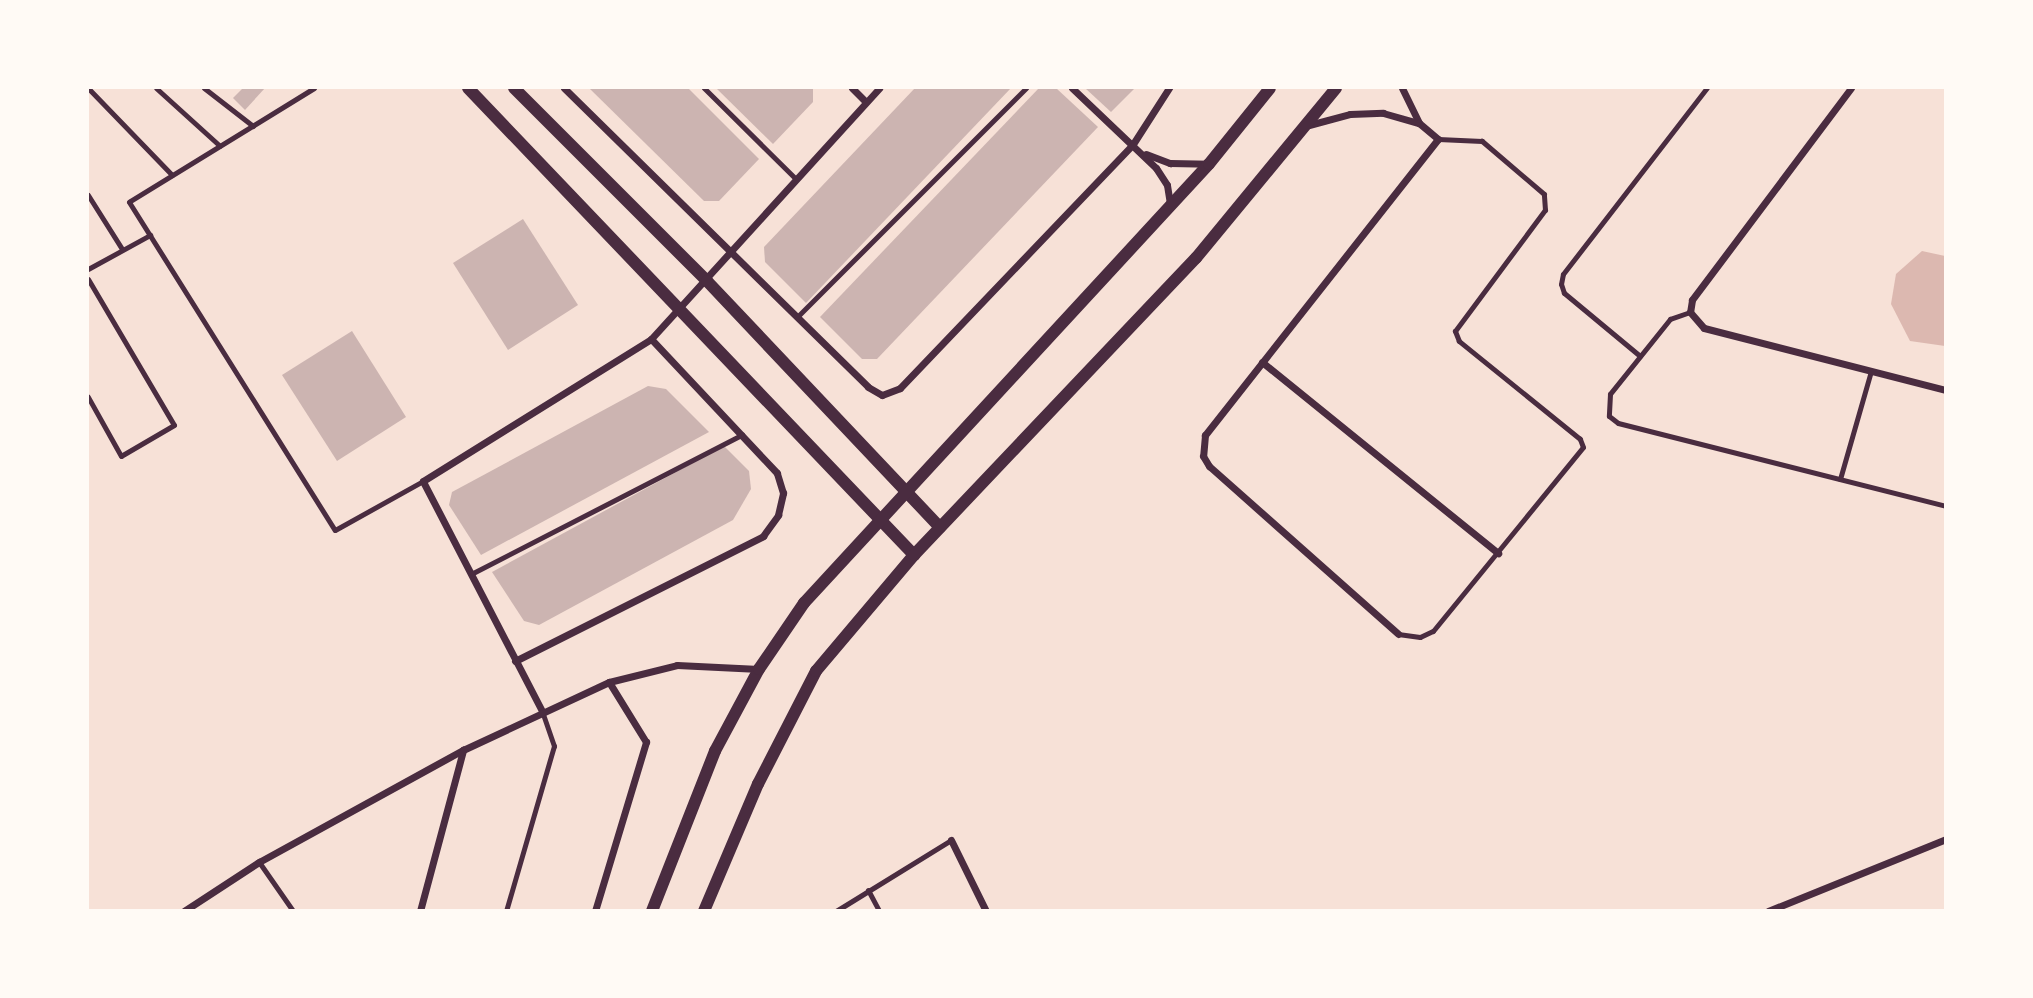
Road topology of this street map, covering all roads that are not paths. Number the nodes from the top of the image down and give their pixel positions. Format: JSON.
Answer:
{"nodes":[{"id":1,"x":88,"y":88,"type":"edge"},
{"id":2,"x":156,"y":88,"type":"edge"},
{"id":3,"x":204,"y":88,"type":"edge"},
{"id":4,"x":314,"y":88,"type":"edge"},
{"id":5,"x":468,"y":88,"type":"edge"},
{"id":6,"x":514,"y":88,"type":"edge"},
{"id":7,"x":564,"y":88,"type":"edge"},
{"id":8,"x":704,"y":88,"type":"edge"},
{"id":9,"x":852,"y":88,"type":"edge"},
{"id":10,"x":878,"y":88,"type":"edge"},
{"id":11,"x":1026,"y":88,"type":"edge"},
{"id":12,"x":1072,"y":88,"type":"edge"},
{"id":13,"x":1169,"y":88,"type":"edge"},
{"id":14,"x":1270,"y":88,"type":"edge"},
{"id":15,"x":1336,"y":88,"type":"edge"},
{"id":16,"x":1402,"y":88,"type":"edge"},
{"id":17,"x":1707,"y":88,"type":"edge"},
{"id":18,"x":1852,"y":88,"type":"edge"},
{"id":19,"x":865,"y":101,"type":"junction"},
{"id":20,"x":1419,"y":123,"type":"junction"},
{"id":21,"x":253,"y":126,"type":"junction"},
{"id":22,"x":1305,"y":126,"type":"junction"},
{"id":23,"x":1438,"y":139,"type":"junction"},
{"id":24,"x":1133,"y":144,"type":"junction"},
{"id":25,"x":220,"y":146,"type":"junction"},
{"id":26,"x":1143,"y":152,"type":"junction"},
{"id":27,"x":1209,"y":164,"type":"junction"},
{"id":28,"x":172,"y":175,"type":"junction"},
{"id":29,"x":796,"y":179,"type":"junction"},
{"id":30,"x":88,"y":195,"type":"edge"},
{"id":31,"x":1170,"y":205,"type":"junction"},
{"id":32,"x":150,"y":235,"type":"junction"},
{"id":33,"x":122,"y":249,"type":"junction"},
{"id":34,"x":732,"y":252,"type":"junction"},
{"id":35,"x":88,"y":269,"type":"edge"},
{"id":36,"x":88,"y":279,"type":"edge"},
{"id":37,"x":707,"y":281,"type":"junction"},
{"id":38,"x":681,"y":308,"type":"junction"},
{"id":39,"x":1690,"y":313,"type":"junction"},
{"id":40,"x":799,"y":315,"type":"junction"},
{"id":41,"x":651,"y":339,"type":"junction"},
{"id":42,"x":1640,"y":356,"type":"junction"},
{"id":43,"x":1262,"y":362,"type":"junction"},
{"id":44,"x":1871,"y":371,"type":"junction"},
{"id":45,"x":1945,"y":390,"type":"edge"},
{"id":46,"x":88,"y":397,"type":"edge"},
{"id":47,"x":744,"y":434,"type":"junction"},
{"id":48,"x":1840,"y":479,"type":"junction"},
{"id":49,"x":423,"y":481,"type":"junction"},
{"id":50,"x":905,"y":492,"type":"junction"},
{"id":51,"x":1945,"y":506,"type":"edge"},
{"id":52,"x":881,"y":518,"type":"junction"},
{"id":53,"x":940,"y":527,"type":"junction"},
{"id":54,"x":1499,"y":554,"type":"junction"},
{"id":55,"x":914,"y":555,"type":"junction"},
{"id":56,"x":471,"y":574,"type":"junction"},
{"id":57,"x":1398,"y":634,"type":"joint"},
{"id":58,"x":515,"y":661,"type":"junction"},
{"id":59,"x":759,"y":669,"type":"junction"},
{"id":60,"x":609,"y":682,"type":"junction"},
{"id":61,"x":542,"y":711,"type":"junction"},
{"id":62,"x":463,"y":750,"type":"junction"},
{"id":63,"x":1945,"y":839,"type":"edge"},
{"id":64,"x":951,"y":840,"type":"joint"},
{"id":65,"x":259,"y":862,"type":"junction"},
{"id":66,"x":868,"y":890,"type":"junction"},
{"id":67,"x":184,"y":911,"type":"edge"},
{"id":68,"x":293,"y":911,"type":"edge"},
{"id":69,"x":420,"y":911,"type":"edge"},
{"id":70,"x":506,"y":911,"type":"edge"},
{"id":71,"x":595,"y":911,"type":"edge"},
{"id":72,"x":652,"y":911,"type":"edge"},
{"id":73,"x":704,"y":911,"type":"edge"},
{"id":74,"x":836,"y":911,"type":"edge"},
{"id":75,"x":879,"y":911,"type":"edge"},
{"id":76,"x":986,"y":911,"type":"edge"},
{"id":77,"x":1768,"y":911,"type":"edge"}],
"edges":[{"from":1,"to":28,"type":"lane"},
{"from":2,"to":25,"type":"lane"},
{"from":3,"to":21,"type":"lane"},
{"from":4,"to":21,"type":"lane"},
{"from":5,"to":38,"type":"street"},
{"from":6,"to":37,"type":"street"},
{"from":7,"to":34,"type":"street"},
{"from":8,"to":29,"type":"lane"},
{"from":9,"to":19,"type":"street"},
{"from":10,"to":19,"type":"street"},
{"from":11,"to":40,"type":"lane"},
{"from":12,"to":24,"type":"street"},
{"from":13,"to":24,"type":"street"},
{"from":14,"to":27,"type":"street"},
{"from":15,"to":22,"type":"street"},
{"from":16,"to":20,"type":"street"},
{"from":17,"to":42,"type":"lane"},
{"from":18,"to":39,"type":"street"},
{"from":19,"to":29,"type":"street"},
{"from":20,"to":22,"type":"street"},
{"from":20,"to":23,"type":"street"},
{"from":21,"to":25,"type":"lane"},
{"from":22,"to":53,"type":"street"},
{"from":23,"to":43,"type":"street"},
{"from":23,"to":54,"type":"lane"},
{"from":24,"to":26,"type":"street"},
{"from":24,"to":40,"type":"street"},
{"from":25,"to":28,"type":"lane"},
{"from":26,"to":27,"type":"street"},
{"from":26,"to":31,"type":"street"},
{"from":27,"to":31,"type":"street"},
{"from":28,"to":32,"type":"lane"},
{"from":29,"to":34,"type":"street"},
{"from":30,"to":33,"type":"lane"},
{"from":31,"to":50,"type":"street"},
{"from":32,"to":33,"type":"lane"},
{"from":32,"to":49,"type":"lane"},
{"from":33,"to":35,"type":"lane"},
{"from":34,"to":37,"type":"street"},
{"from":34,"to":40,"type":"street"},
{"from":36,"to":46,"type":"lane"},
{"from":37,"to":38,"type":"street"},
{"from":37,"to":50,"type":"street"},
{"from":38,"to":41,"type":"street"},
{"from":38,"to":52,"type":"street"},
{"from":39,"to":42,"type":"lane"},
{"from":39,"to":44,"type":"street"},
{"from":41,"to":47,"type":"street"},
{"from":41,"to":49,"type":"street"},
{"from":42,"to":48,"type":"lane"},
{"from":43,"to":54,"type":"street"},
{"from":43,"to":57,"type":"street"},
{"from":44,"to":45,"type":"street"},
{"from":44,"to":48,"type":"lane"},
{"from":47,"to":56,"type":"lane"},
{"from":47,"to":58,"type":"street"},
{"from":48,"to":51,"type":"lane"},
{"from":49,"to":56,"type":"street"},
{"from":50,"to":52,"type":"street"},
{"from":50,"to":53,"type":"street"},
{"from":52,"to":55,"type":"street"},
{"from":52,"to":59,"type":"street"},
{"from":53,"to":55,"type":"street"},
{"from":54,"to":57,"type":"lane"},
{"from":55,"to":73,"type":"street"},
{"from":56,"to":58,"type":"street"},
{"from":58,"to":61,"type":"street"},
{"from":59,"to":60,"type":"street"},
{"from":59,"to":72,"type":"street"},
{"from":60,"to":61,"type":"street"},
{"from":60,"to":71,"type":"street"},
{"from":61,"to":62,"type":"street"},
{"from":61,"to":70,"type":"lane"},
{"from":62,"to":65,"type":"street"},
{"from":62,"to":69,"type":"street"},
{"from":63,"to":77,"type":"street"},
{"from":64,"to":66,"type":"lane"},
{"from":64,"to":76,"type":"street"},
{"from":65,"to":67,"type":"street"},
{"from":65,"to":68,"type":"lane"},
{"from":66,"to":74,"type":"lane"},
{"from":66,"to":75,"type":"lane"}]}
